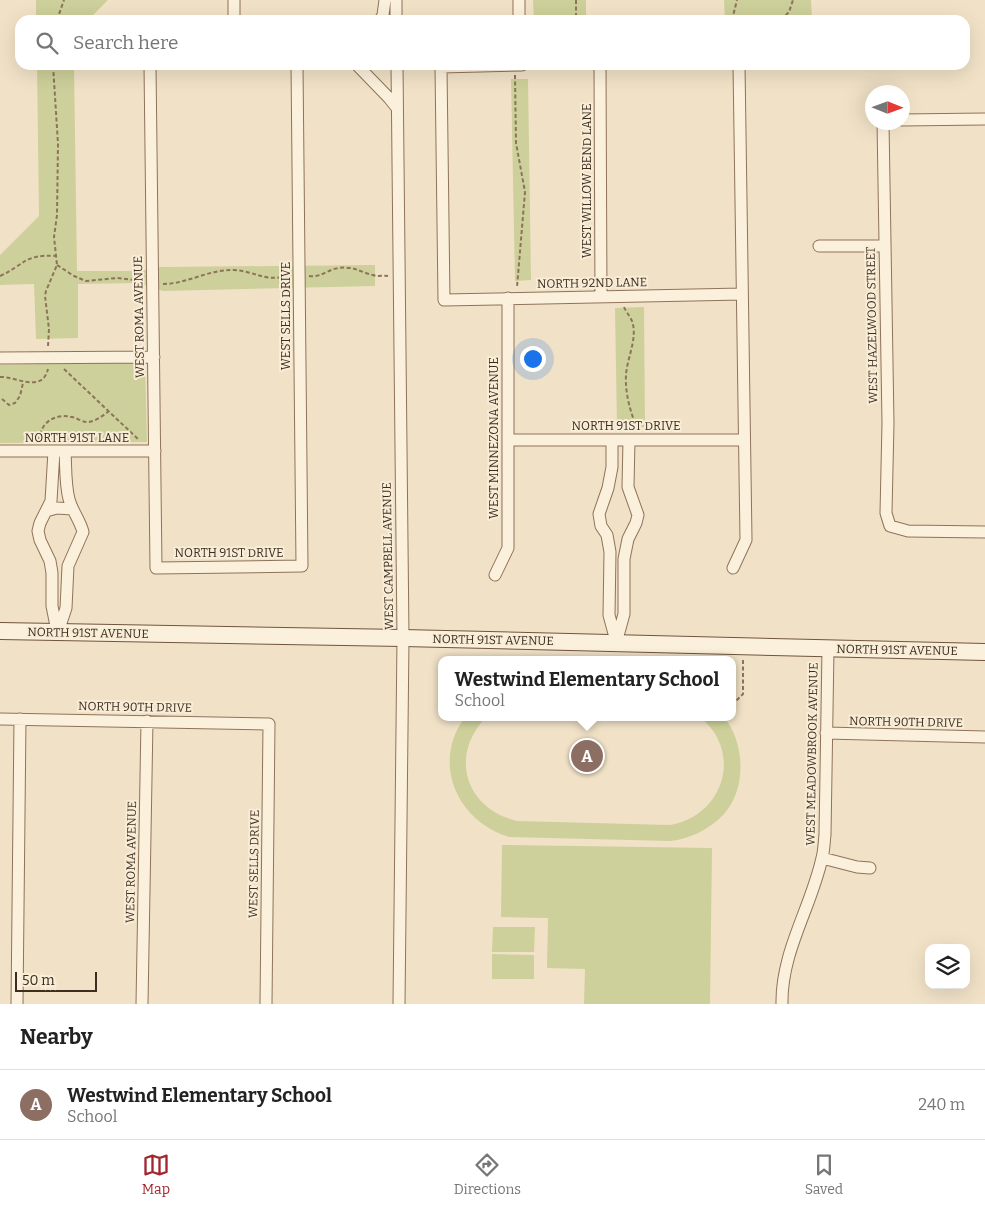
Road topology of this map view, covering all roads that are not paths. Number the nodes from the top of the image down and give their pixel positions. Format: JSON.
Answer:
{"nodes":[{"id":1,"x":234,"y":0,"type":"edge"},
{"id":2,"x":386,"y":0,"type":"edge"},
{"id":3,"x":396,"y":0,"type":"edge"},
{"id":4,"x":519,"y":0,"type":"edge"},
{"id":5,"x":234,"y":15,"type":"edge"},
{"id":6,"x":383,"y":15,"type":"edge"},
{"id":7,"x":396,"y":15,"type":"edge"},
{"id":8,"x":520,"y":15,"type":"edge"},
{"id":9,"x":150,"y":70,"type":"edge"},
{"id":10,"x":298,"y":70,"type":"edge"},
{"id":11,"x":362,"y":70,"type":"edge"},
{"id":12,"x":397,"y":70,"type":"edge"},
{"id":13,"x":441,"y":70,"type":"edge"},
{"id":14,"x":600,"y":70,"type":"edge"},
{"id":15,"x":739,"y":70,"type":"edge"},
{"id":16,"x":397,"y":108,"type":"junction"},
{"id":17,"x":985,"y":119,"type":"edge"},
{"id":18,"x":910,"y":120,"type":"edge"},
{"id":19,"x":883,"y":130,"type":"edge"},
{"id":20,"x":819,"y":246,"type":"dead end"},
{"id":21,"x":885,"y":246,"type":"junction"},
{"id":22,"x":742,"y":294,"type":"junction"},
{"id":23,"x":601,"y":297,"type":"junction"},
{"id":24,"x":508,"y":298,"type":"junction"},
{"id":25,"x":154,"y":357,"type":"junction"},
{"id":26,"x":0,"y":358,"type":"edge"},
{"id":27,"x":508,"y":440,"type":"junction"},
{"id":28,"x":612,"y":440,"type":"junction"},
{"id":29,"x":633,"y":440,"type":"junction"},
{"id":30,"x":744,"y":440,"type":"junction"},
{"id":31,"x":60,"y":451,"type":"junction"},
{"id":32,"x":155,"y":451,"type":"junction"},
{"id":33,"x":0,"y":452,"type":"edge"},
{"id":34,"x":628,"y":487,"type":"junction"},
{"id":35,"x":608,"y":488,"type":"junction"},
{"id":36,"x":72,"y":509,"type":"junction"},
{"id":37,"x":46,"y":511,"type":"junction"},
{"id":38,"x":985,"y":532,"type":"edge"},
{"id":39,"x":302,"y":566,"type":"joint"},
{"id":40,"x":156,"y":568,"type":"joint"},
{"id":41,"x":733,"y":568,"type":"dead end"},
{"id":42,"x":495,"y":575,"type":"dead end"},
{"id":43,"x":0,"y":631,"type":"edge"},
{"id":44,"x":58,"y":632,"type":"junction"},
{"id":45,"x":403,"y":638,"type":"junction"},
{"id":46,"x":616,"y":643,"type":"junction"},
{"id":47,"x":828,"y":649,"type":"junction"},
{"id":48,"x":985,"y":652,"type":"edge"},
{"id":49,"x":0,"y":719,"type":"edge"},
{"id":50,"x":20,"y":719,"type":"junction"},
{"id":51,"x":147,"y":721,"type":"junction"},
{"id":52,"x":269,"y":724,"type":"joint"},
{"id":53,"x":826,"y":733,"type":"junction"},
{"id":54,"x":985,"y":737,"type":"edge"},
{"id":55,"x":822,"y":858,"type":"junction"},
{"id":56,"x":870,"y":868,"type":"dead end"},
{"id":57,"x":17,"y":1004,"type":"edge"},
{"id":58,"x":142,"y":1004,"type":"edge"},
{"id":59,"x":266,"y":1004,"type":"edge"},
{"id":60,"x":399,"y":1004,"type":"edge"},
{"id":61,"x":782,"y":1004,"type":"edge"}],
"edges":[{"from":1,"to":5,"type":"street"},
{"from":2,"to":6,"type":"street"},
{"from":3,"to":7,"type":"street"},
{"from":4,"to":8,"type":"street"},
{"from":9,"to":25,"type":"street","name":"WEST ROMA AVENUE"},
{"from":10,"to":39,"type":"street","name":"WEST SELLS DRIVE"},
{"from":11,"to":16,"type":"street"},
{"from":12,"to":16,"type":"street","name":"WEST CAMPBELL AVENUE"},
{"from":13,"to":24,"type":"street","name":"NORTH 92ND LANE"},
{"from":14,"to":23,"type":"street","name":"WEST WILLOW BEND LANE"},
{"from":15,"to":22,"type":"street"},
{"from":16,"to":45,"type":"street","name":"WEST CAMPBELL AVENUE"},
{"from":17,"to":18,"type":"street"},
{"from":19,"to":21,"type":"street","name":"WEST HAZELWOOD STREET"},
{"from":20,"to":21,"type":"street"},
{"from":21,"to":38,"type":"street","name":"WEST HAZELWOOD STREET"},
{"from":22,"to":23,"type":"street","name":"NORTH 92ND LANE"},
{"from":22,"to":30,"type":"street"},
{"from":23,"to":24,"type":"street","name":"NORTH 92ND LANE"},
{"from":24,"to":27,"type":"street","name":"WEST MINNEZONA AVENUE"},
{"from":25,"to":26,"type":"street"},
{"from":25,"to":32,"type":"street","name":"WEST ROMA AVENUE"},
{"from":27,"to":28,"type":"street","name":"NORTH 91ST DRIVE"},
{"from":27,"to":42,"type":"street","name":"WEST MINNEZONA AVENUE"},
{"from":28,"to":29,"type":"street","name":"NORTH 91ST DRIVE"},
{"from":28,"to":35,"type":"street"},
{"from":29,"to":30,"type":"street","name":"NORTH 91ST DRIVE"},
{"from":29,"to":34,"type":"street"},
{"from":30,"to":41,"type":"street"},
{"from":31,"to":32,"type":"street","name":"NORTH 91ST LANE"},
{"from":31,"to":33,"type":"street","name":"NORTH 91ST LANE"},
{"from":31,"to":36,"type":"street"},
{"from":31,"to":37,"type":"street"},
{"from":32,"to":40,"type":"street","name":"WEST ROMA AVENUE"},
{"from":34,"to":35,"type":"street"},
{"from":34,"to":46,"type":"street"},
{"from":35,"to":46,"type":"street"},
{"from":36,"to":37,"type":"street"},
{"from":36,"to":44,"type":"street"},
{"from":37,"to":44,"type":"street"},
{"from":39,"to":40,"type":"street","name":"NORTH 91ST DRIVE"},
{"from":43,"to":44,"type":"main road","name":"NORTH 91ST AVENUE"},
{"from":44,"to":45,"type":"main road","name":"NORTH 91ST AVENUE"},
{"from":45,"to":46,"type":"main road","name":"NORTH 91ST AVENUE"},
{"from":45,"to":60,"type":"street","name":"WEST CAMPBELL AVENUE"},
{"from":46,"to":47,"type":"main road","name":"NORTH 91ST AVENUE"},
{"from":47,"to":48,"type":"main road","name":"NORTH 91ST AVENUE"},
{"from":47,"to":53,"type":"street","name":"WEST MEADOWBROOK AVENUE"},
{"from":49,"to":50,"type":"street","name":"NORTH 90TH DRIVE"},
{"from":50,"to":51,"type":"street","name":"NORTH 90TH DRIVE"},
{"from":50,"to":57,"type":"street"},
{"from":51,"to":52,"type":"street","name":"NORTH 90TH DRIVE"},
{"from":51,"to":58,"type":"street","name":"WEST ROMA AVENUE"},
{"from":52,"to":59,"type":"street","name":"WEST SELLS DRIVE"},
{"from":53,"to":54,"type":"street","name":"NORTH 90TH DRIVE"},
{"from":53,"to":55,"type":"street","name":"WEST MEADOWBROOK AVENUE"},
{"from":55,"to":56,"type":"street"},
{"from":55,"to":61,"type":"street","name":"WEST MEADOWBROOK AVENUE"}]}
